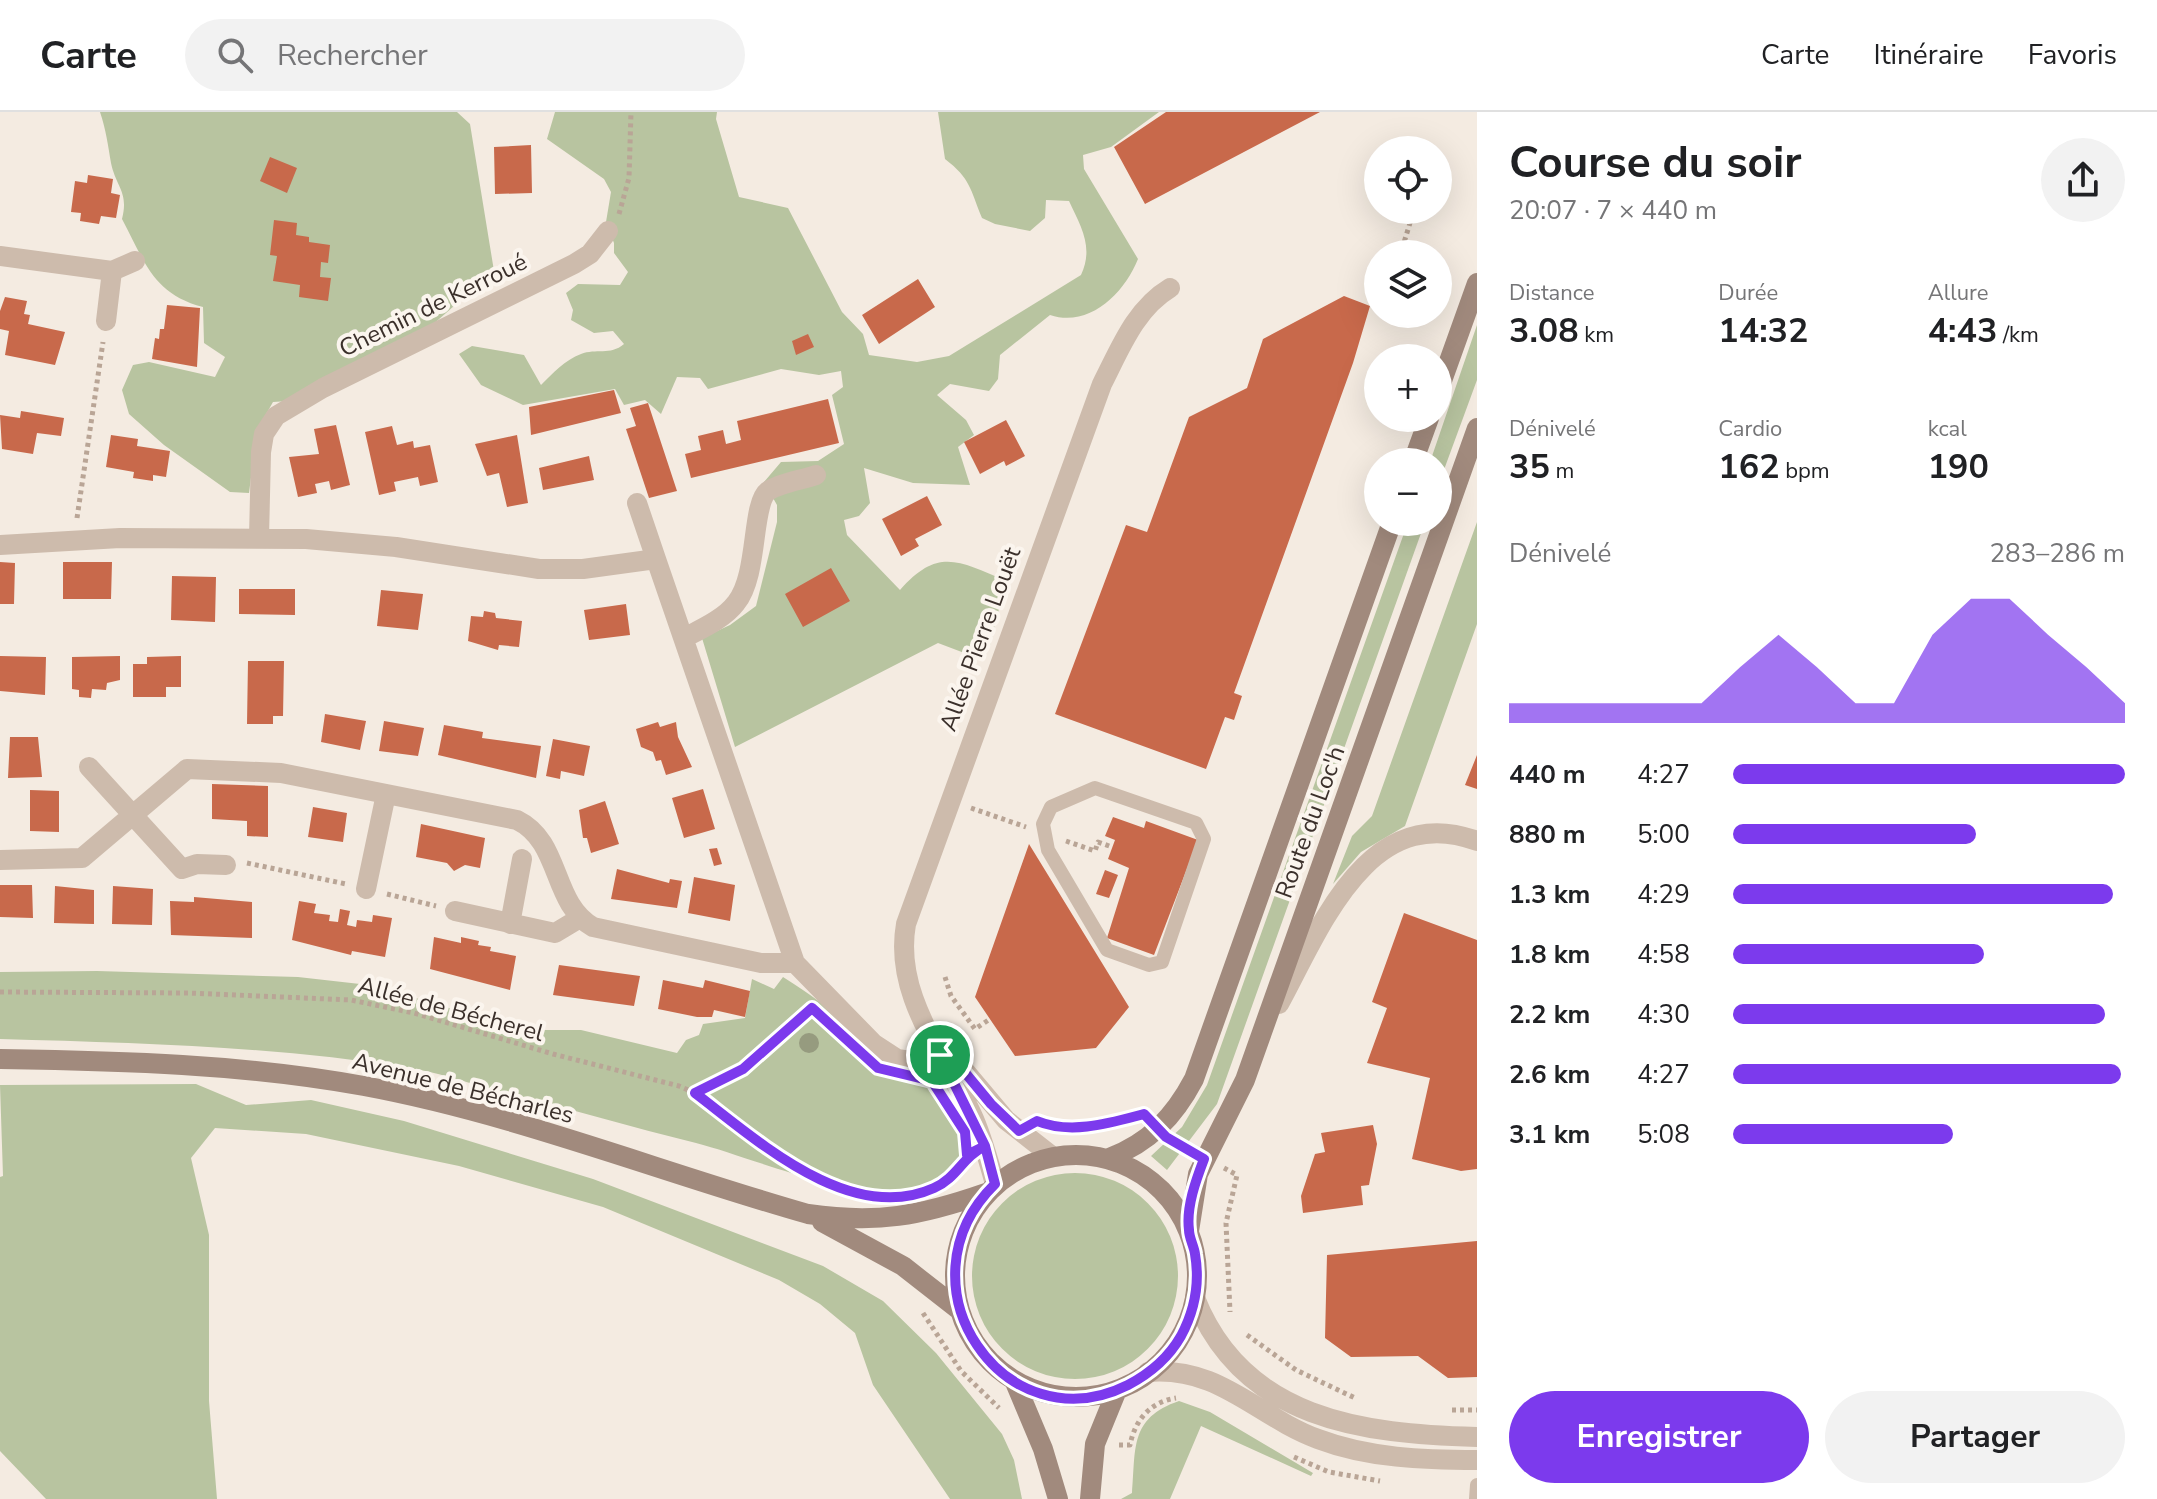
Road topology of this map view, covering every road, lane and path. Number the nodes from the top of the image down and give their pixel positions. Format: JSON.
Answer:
{"nodes":[{"id":1,"x":631,"y":112,"type":"edge"},
{"id":2,"x":608,"y":231,"type":"joint"},
{"id":3,"x":0,"y":256,"type":"edge"},
{"id":4,"x":135,"y":261,"type":"dead end"},
{"id":5,"x":112,"y":271,"type":"junction"},
{"id":6,"x":1477,"y":283,"type":"edge"},
{"id":7,"x":1170,"y":288,"type":"dead end"},
{"id":8,"x":106,"y":321,"type":"dead end"},
{"id":9,"x":102,"y":343,"type":"dead end"},
{"id":10,"x":1452,"y":353,"type":"edge"},
{"id":11,"x":1477,"y":428,"type":"edge"},
{"id":12,"x":816,"y":475,"type":"dead end"},
{"id":13,"x":637,"y":503,"type":"dead end"},
{"id":14,"x":77,"y":516,"type":"dead end"},
{"id":15,"x":1387,"y":536,"type":"edge"},
{"id":16,"x":259,"y":538,"type":"junction"},
{"id":17,"x":0,"y":545,"type":"edge"},
{"id":18,"x":656,"y":559,"type":"junction"},
{"id":19,"x":684,"y":638,"type":"junction"},
{"id":20,"x":89,"y":767,"type":"dead end"},
{"id":21,"x":386,"y":794,"type":"junction"},
{"id":22,"x":1046,"y":816,"type":"joint"},
{"id":23,"x":131,"y":817,"type":"junction"},
{"id":24,"x":1477,"y":841,"type":"edge"},
{"id":25,"x":522,"y":859,"type":"dead end"},
{"id":26,"x":0,"y":860,"type":"edge"},
{"id":27,"x":226,"y":865,"type":"dead end"},
{"id":28,"x":366,"y":889,"type":"dead end"},
{"id":29,"x":455,"y":911,"type":"dead end"},
{"id":30,"x":580,"y":918,"type":"junction"},
{"id":31,"x":510,"y":924,"type":"junction"},
{"id":32,"x":795,"y":963,"type":"junction"},
{"id":33,"x":945,"y":977,"type":"dead end"},
{"id":34,"x":0,"y":992,"type":"edge"},
{"id":35,"x":805,"y":1002,"type":"dead end"},
{"id":36,"x":812,"y":1008,"type":"junction"},
{"id":37,"x":819,"y":1014,"type":"dead end"},
{"id":38,"x":990,"y":1019,"type":"dead end"},
{"id":39,"x":1259,"y":1039,"type":"junction"},
{"id":40,"x":944,"y":1053,"type":"junction"},
{"id":41,"x":0,"y":1059,"type":"edge"},
{"id":42,"x":695,"y":1093,"type":"junction"},
{"id":43,"x":1157,"y":1130,"type":"junction"},
{"id":44,"x":1019,"y":1131,"type":"junction"},
{"id":45,"x":976,"y":1151,"type":"junction"},
{"id":46,"x":1052,"y":1156,"type":"junction"},
{"id":47,"x":1109,"y":1158,"type":"junction"},
{"id":48,"x":1204,"y":1159,"type":"junction"},
{"id":49,"x":936,"y":1187,"type":"dead end"},
{"id":50,"x":991,"y":1189,"type":"junction"},
{"id":51,"x":872,"y":1196,"type":"dead end"},
{"id":52,"x":808,"y":1214,"type":"junction"},
{"id":53,"x":1189,"y":1231,"type":"junction"},
{"id":54,"x":1195,"y":1298,"type":"junction"},
{"id":55,"x":916,"y":1304,"type":"dead end"},
{"id":56,"x":958,"y":1309,"type":"junction"},
{"id":57,"x":1229,"y":1324,"type":"dead end"},
{"id":58,"x":1238,"y":1330,"type":"dead end"},
{"id":59,"x":1148,"y":1372,"type":"junction"},
{"id":60,"x":1014,"y":1380,"type":"junction"},
{"id":61,"x":1117,"y":1390,"type":"junction"},
{"id":62,"x":1368,"y":1402,"type":"dead end"},
{"id":63,"x":1449,"y":1409,"type":"dead end"},
{"id":64,"x":1477,"y":1410,"type":"edge"},
{"id":65,"x":1006,"y":1417,"type":"dead end"},
{"id":66,"x":1477,"y":1437,"type":"edge"},
{"id":67,"x":1477,"y":1460,"type":"edge"},
{"id":68,"x":1477,"y":1485,"type":"edge"},
{"id":69,"x":1058,"y":1499,"type":"edge"},
{"id":70,"x":1090,"y":1499,"type":"edge"},
{"id":71,"x":1476,"y":1499,"type":"edge"}],
"edges":[{"from":1,"to":2,"type":"path"},
{"from":2,"to":16,"type":"street","name":"Chemin de Kerroué"},
{"from":3,"to":5,"type":"street"},
{"from":4,"to":5,"type":"street"},
{"from":5,"to":8,"type":"street"},
{"from":6,"to":10,"type":"main road"},
{"from":7,"to":40,"type":"street","name":"Allée Pierre Louët"},
{"from":9,"to":14,"type":"path"},
{"from":11,"to":39,"type":"main road","name":"Route du Loc'h"},
{"from":12,"to":19,"type":"street"},
{"from":13,"to":18,"type":"street"},
{"from":15,"to":43,"type":"main road","name":"Route du Loc'h"},
{"from":16,"to":17,"type":"street"},
{"from":16,"to":18,"type":"street"},
{"from":18,"to":19,"type":"street"},
{"from":19,"to":32,"type":"street"},
{"from":20,"to":23,"type":"street"},
{"from":21,"to":23,"type":"street"},
{"from":21,"to":28,"type":"street"},
{"from":21,"to":30,"type":"street"},
{"from":22,"to":22,"type":"lane"},
{"from":23,"to":26,"type":"street"},
{"from":23,"to":27,"type":"street"},
{"from":24,"to":39,"type":"street"},
{"from":25,"to":31,"type":"street"},
{"from":29,"to":31,"type":"street"},
{"from":30,"to":31,"type":"street"},
{"from":30,"to":32,"type":"street"},
{"from":32,"to":40,"type":"street"},
{"from":33,"to":38,"type":"path"},
{"from":34,"to":42,"type":"path","name":"Allée de Bécherel"},
{"from":35,"to":36,"type":"path"},
{"from":36,"to":37,"type":"path"},
{"from":36,"to":42,"type":"path"},
{"from":39,"to":48,"type":"main road","name":"Route du Loc'h"},
{"from":40,"to":44,"type":"street","name":"Allée Pierre Louët"},
{"from":40,"to":45,"type":"street","name":"Allée Pierre Louët"},
{"from":41,"to":52,"type":"main road","name":"Avenue de Bécharles"},
{"from":42,"to":51,"type":"path","name":"Allée de Bécherel"},
{"from":43,"to":44,"type":"path"},
{"from":43,"to":47,"type":"main road","name":"Route du Loc'h"},
{"from":44,"to":46,"type":"street","name":"Allée Pierre Louët"},
{"from":45,"to":49,"type":"path"},
{"from":45,"to":50,"type":"street","name":"Allée Pierre Louët"},
{"from":46,"to":47,"type":"main road"},
{"from":46,"to":50,"type":"main road"},
{"from":47,"to":53,"type":"main road"},
{"from":48,"to":53,"type":"main road","name":"Route du Loc'h"},
{"from":48,"to":57,"type":"path"},
{"from":50,"to":52,"type":"main road","name":"Avenue de Bécharles"},
{"from":50,"to":56,"type":"main road"},
{"from":52,"to":56,"type":"main road","name":"Avenue de Bécharles"},
{"from":53,"to":54,"type":"main road"},
{"from":54,"to":59,"type":"main road"},
{"from":54,"to":66,"type":"street"},
{"from":55,"to":65,"type":"path"},
{"from":56,"to":60,"type":"main road"},
{"from":58,"to":62,"type":"path"},
{"from":59,"to":61,"type":"main road"},
{"from":59,"to":67,"type":"street"},
{"from":60,"to":61,"type":"main road"},
{"from":60,"to":69,"type":"main road"},
{"from":61,"to":70,"type":"main road"},
{"from":63,"to":64,"type":"path"},
{"from":68,"to":71,"type":"lane"}]}
